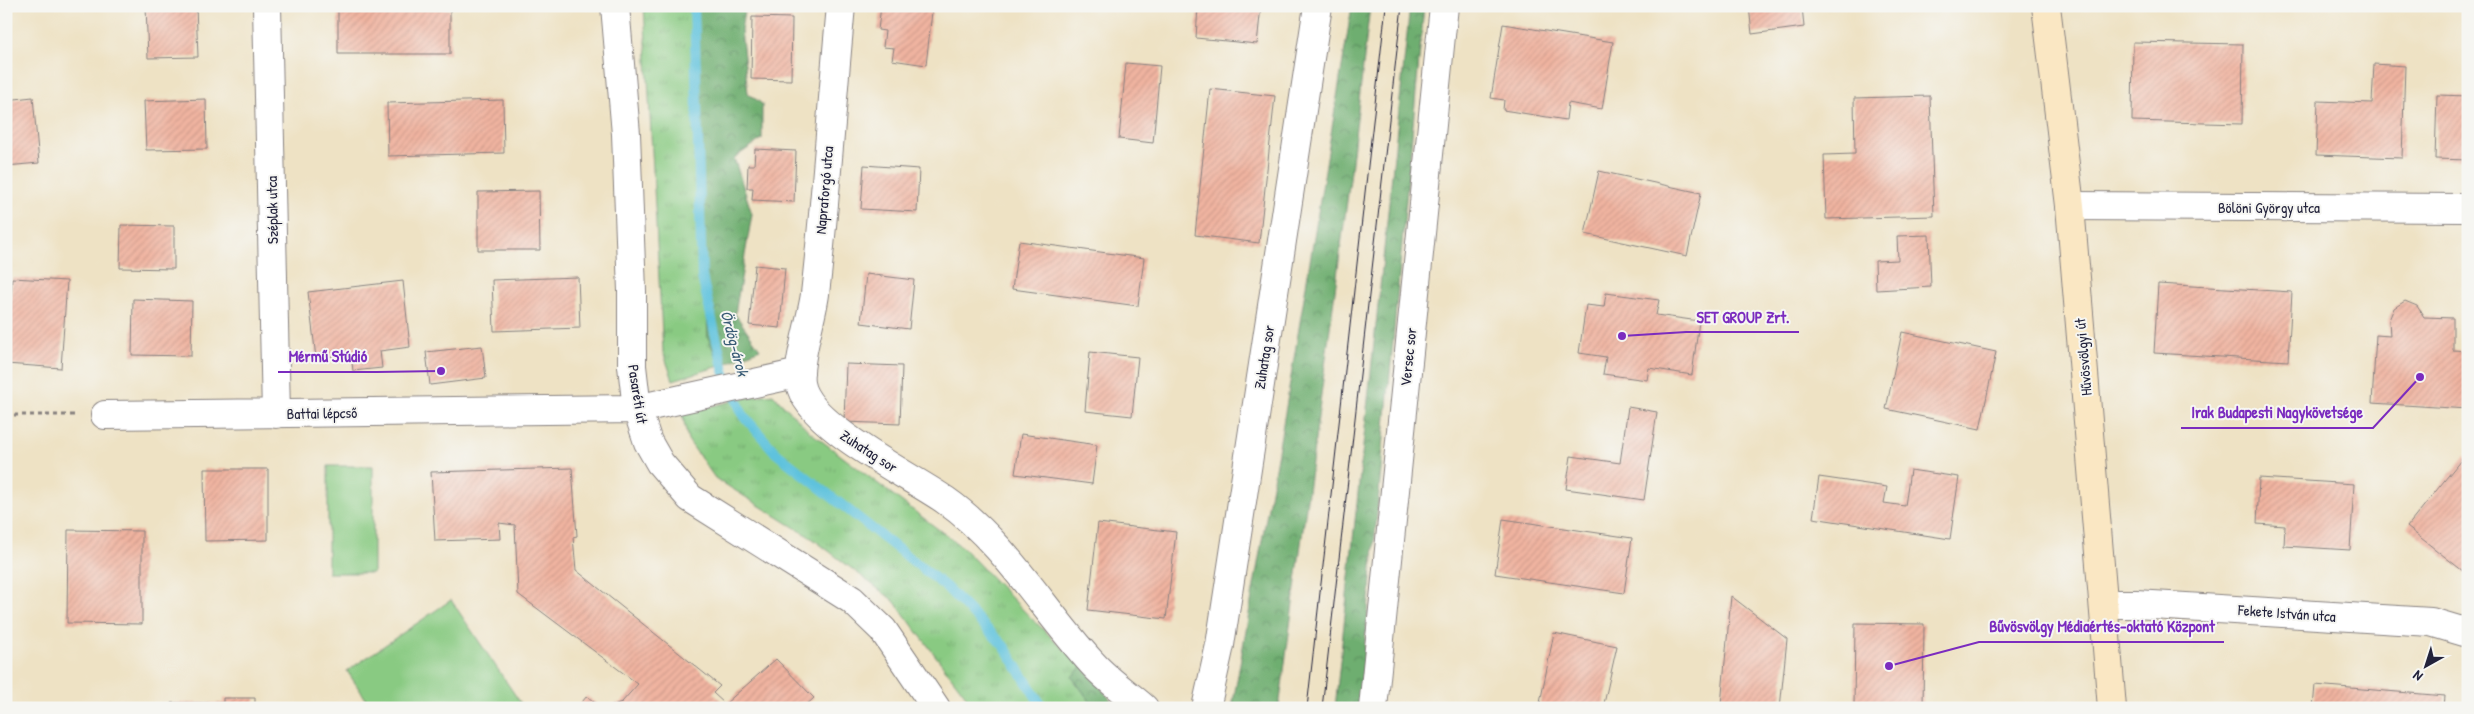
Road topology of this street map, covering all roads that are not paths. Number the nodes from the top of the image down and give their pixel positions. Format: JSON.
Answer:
{"nodes":[{"id":1,"x":267,"y":6,"type":"edge"},
{"id":2,"x":615,"y":6,"type":"edge"},
{"id":3,"x":841,"y":6,"type":"edge"},
{"id":4,"x":1318,"y":6,"type":"edge"},
{"id":5,"x":1444,"y":6,"type":"edge"},
{"id":6,"x":2046,"y":6,"type":"edge"},
{"id":7,"x":2070,"y":206,"type":"junction"},
{"id":8,"x":2468,"y":208,"type":"edge"},
{"id":9,"x":800,"y":373,"type":"junction"},
{"id":10,"x":637,"y":409,"type":"junction"},
{"id":11,"x":276,"y":414,"type":"junction"},
{"id":12,"x":105,"y":415,"type":"road end"},
{"id":13,"x":2105,"y":604,"type":"junction"},
{"id":14,"x":2468,"y":633,"type":"edge"},
{"id":15,"x":936,"y":708,"type":"edge"},
{"id":16,"x":1144,"y":708,"type":"edge"},
{"id":17,"x":1206,"y":708,"type":"edge"},
{"id":18,"x":1373,"y":708,"type":"edge"},
{"id":19,"x":2112,"y":708,"type":"edge"}],
"edges":[{"from":1,"to":11,"type":"street","name":"Széplak utca"},
{"from":2,"to":10,"type":"street","name":"Pasaréti út"},
{"from":3,"to":9,"type":"street","name":"Napraforgó utca"},
{"from":4,"to":17,"type":"street","name":"Zuhatag sor"},
{"from":5,"to":18,"type":"street","name":"Versec sor"},
{"from":6,"to":7,"type":"main road","name":"Hűvösvölgyi út"},
{"from":7,"to":8,"type":"street","name":"Bölöni György utca"},
{"from":7,"to":13,"type":"main road","name":"Hűvösvölgyi út"},
{"from":9,"to":10,"type":"street","name":"Battai lépcső"},
{"from":9,"to":16,"type":"street","name":"Zuhatag sor"},
{"from":10,"to":11,"type":"street","name":"Battai lépcső"},
{"from":10,"to":15,"type":"street","name":"Pasaréti út"},
{"from":11,"to":12,"type":"street","name":"Battai lépcső"},
{"from":13,"to":14,"type":"street","name":"Fekete István utca"},
{"from":13,"to":19,"type":"main road","name":"Hűvösvölgyi út"}]}
